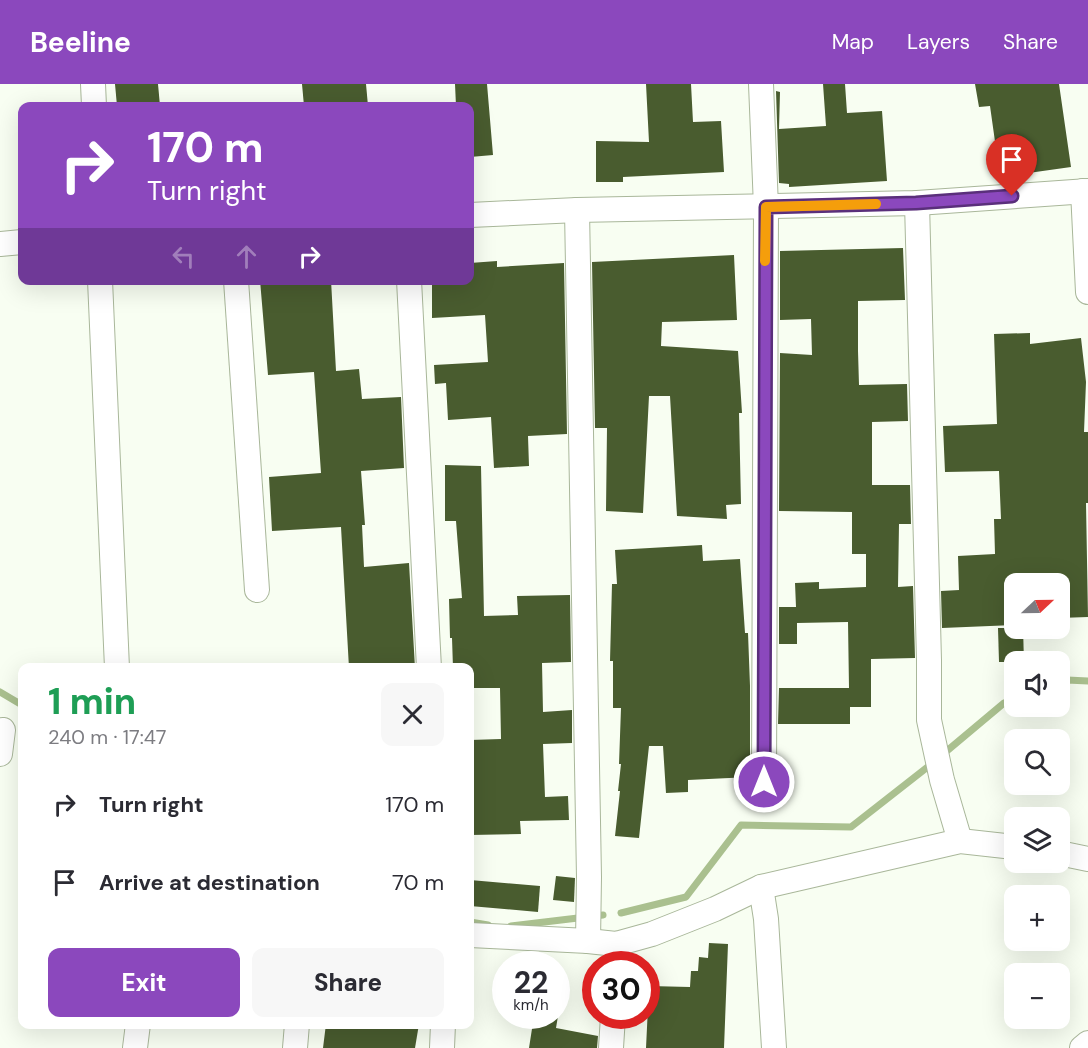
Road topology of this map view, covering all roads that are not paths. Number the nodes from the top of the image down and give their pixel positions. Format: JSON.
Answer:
{"nodes":[{"id":1,"x":93,"y":84,"type":"edge"},
{"id":2,"x":761,"y":84,"type":"edge"},
{"id":3,"x":94,"y":102,"type":"edge"},
{"id":4,"x":1086,"y":191,"type":"edge"},
{"id":5,"x":916,"y":203,"type":"junction"},
{"id":6,"x":766,"y":207,"type":"junction"},
{"id":7,"x":577,"y":210,"type":"junction"},
{"id":8,"x":474,"y":215,"type":"edge"},
{"id":9,"x":18,"y":242,"type":"edge"},
{"id":10,"x":0,"y":244,"type":"edge"},
{"id":11,"x":100,"y":285,"type":"edge"},
{"id":12,"x":236,"y":285,"type":"edge"},
{"id":13,"x":409,"y":285,"type":"edge"},
{"id":14,"x":1088,"y":292,"type":"edge"},
{"id":15,"x":256,"y":590,"type":"dead end"},
{"id":16,"x":117,"y":663,"type":"edge"},
{"id":17,"x":429,"y":663,"type":"edge"},
{"id":18,"x":764,"y":782,"type":"dead end"},
{"id":19,"x":960,"y":841,"type":"junction"},
{"id":20,"x":1004,"y":846,"type":"edge"},
{"id":21,"x":1070,"y":855,"type":"edge"},
{"id":22,"x":1088,"y":859,"type":"edge"},
{"id":23,"x":761,"y":887,"type":"junction"},
{"id":24,"x":474,"y":935,"type":"edge"},
{"id":25,"x":588,"y":941,"type":"junction"},
{"id":26,"x":610,"y":951,"type":"edge"},
{"id":27,"x":621,"y":951,"type":"edge"},
{"id":28,"x":137,"y":1029,"type":"edge"},
{"id":29,"x":297,"y":1029,"type":"edge"},
{"id":30,"x":443,"y":1029,"type":"edge"},
{"id":31,"x":612,"y":1029,"type":"edge"},
{"id":32,"x":1088,"y":1044,"type":"edge"},
{"id":33,"x":135,"y":1048,"type":"edge"},
{"id":34,"x":295,"y":1048,"type":"edge"},
{"id":35,"x":442,"y":1048,"type":"edge"},
{"id":36,"x":611,"y":1048,"type":"edge"},
{"id":37,"x":774,"y":1048,"type":"edge"},
{"id":38,"x":1082,"y":1048,"type":"edge"}],
"edges":[{"from":1,"to":3,"type":"street"},
{"from":2,"to":6,"type":"street"},
{"from":4,"to":5,"type":"street"},
{"from":4,"to":14,"type":"street"},
{"from":5,"to":6,"type":"street"},
{"from":5,"to":19,"type":"street"},
{"from":6,"to":7,"type":"street"},
{"from":6,"to":18,"type":"street"},
{"from":7,"to":8,"type":"street"},
{"from":7,"to":25,"type":"street"},
{"from":9,"to":10,"type":"street"},
{"from":11,"to":16,"type":"street"},
{"from":12,"to":15,"type":"street"},
{"from":13,"to":17,"type":"street"},
{"from":19,"to":20,"type":"street"},
{"from":19,"to":23,"type":"street"},
{"from":21,"to":22,"type":"street"},
{"from":23,"to":27,"type":"street"},
{"from":23,"to":37,"type":"street"},
{"from":24,"to":25,"type":"street"},
{"from":25,"to":26,"type":"street"},
{"from":28,"to":33,"type":"street"},
{"from":29,"to":34,"type":"street"},
{"from":30,"to":35,"type":"street"},
{"from":31,"to":36,"type":"street"},
{"from":32,"to":38,"type":"street"}]}
